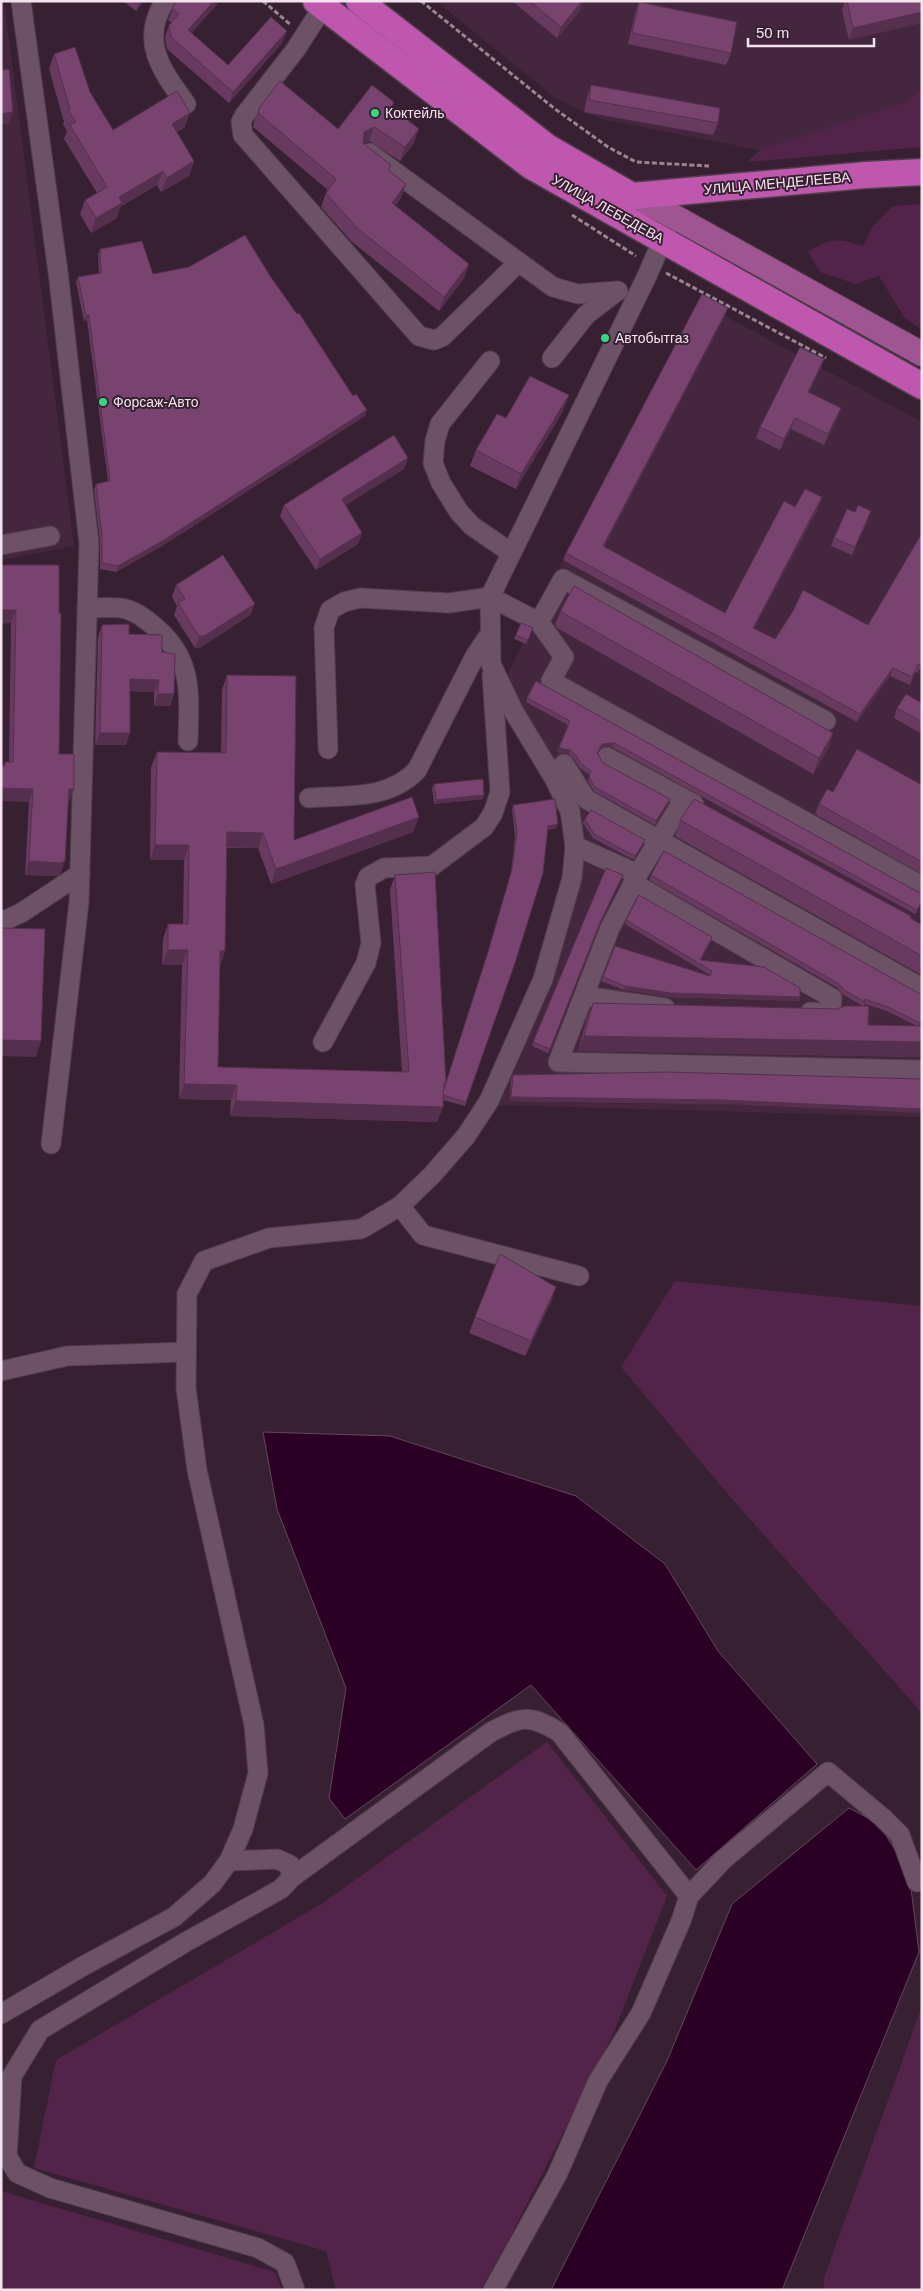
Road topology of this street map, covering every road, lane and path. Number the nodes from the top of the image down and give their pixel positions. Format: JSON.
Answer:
{"nodes":[{"id":1,"x":21,"y":1,"type":"edge"},
{"id":2,"x":165,"y":1,"type":"edge"},
{"id":3,"x":359,"y":1,"type":"edge"},
{"id":4,"x":421,"y":1,"type":"edge"},
{"id":5,"x":319,"y":4,"type":"edge"},
{"id":6,"x":186,"y":104,"type":"edge"},
{"id":7,"x":368,"y":152,"type":"edge"},
{"id":8,"x":922,"y":172,"type":"edge"},
{"id":9,"x":726,"y":188,"type":"junction"},
{"id":10,"x":632,"y":196,"type":"junction"},
{"id":11,"x":669,"y":228,"type":"junction"},
{"id":12,"x":519,"y":262,"type":"junction"},
{"id":13,"x":649,"y":271,"type":"junction"},
{"id":14,"x":618,"y":291,"type":"junction"},
{"id":15,"x":922,"y":354,"type":"edge"},
{"id":16,"x":552,"y":358,"type":"dead end"},
{"id":17,"x":490,"y":361,"type":"dead end"},
{"id":18,"x":834,"y":363,"type":"dead end"},
{"id":19,"x":922,"y":386,"type":"edge"},
{"id":20,"x":50,"y":536,"type":"dead end"},
{"id":21,"x":1,"y":545,"type":"edge"},
{"id":22,"x":510,"y":552,"type":"junction"},
{"id":23,"x":490,"y":597,"type":"junction"},
{"id":24,"x":87,"y":608,"type":"junction"},
{"id":25,"x":539,"y":622,"type":"junction"},
{"id":26,"x":490,"y":634,"type":"junction"},
{"id":27,"x":491,"y":664,"type":"junction"},
{"id":28,"x":826,"y":721,"type":"dead end"},
{"id":29,"x":188,"y":741,"type":"dead end"},
{"id":30,"x":328,"y":749,"type":"dead end"},
{"id":31,"x":607,"y":757,"type":"dead end"},
{"id":32,"x":564,"y":764,"type":"dead end"},
{"id":33,"x":309,"y":798,"type":"dead end"},
{"id":34,"x":684,"y":799,"type":"junction"},
{"id":35,"x":710,"y":813,"type":"edge"},
{"id":36,"x":659,"y":840,"type":"junction"},
{"id":37,"x":575,"y":846,"type":"junction"},
{"id":38,"x":80,"y":874,"type":"junction"},
{"id":39,"x":635,"y":878,"type":"junction"},
{"id":40,"x":922,"y":886,"type":"edge"},
{"id":41,"x":1,"y":922,"type":"edge"},
{"id":42,"x":922,"y":988,"type":"edge"},
{"id":43,"x":584,"y":996,"type":"junction"},
{"id":44,"x":678,"y":1009,"type":"edge"},
{"id":45,"x":793,"y":1012,"type":"edge"},
{"id":46,"x":323,"y":1042,"type":"dead end"},
{"id":47,"x":922,"y":1070,"type":"edge"},
{"id":48,"x":51,"y":1144,"type":"dead end"},
{"id":49,"x":400,"y":1206,"type":"junction"},
{"id":50,"x":579,"y":1276,"type":"dead end"},
{"id":51,"x":186,"y":1352,"type":"junction"},
{"id":52,"x":1,"y":1371,"type":"edge"},
{"id":53,"x":229,"y":1861,"type":"junction"},
{"id":54,"x":291,"y":1878,"type":"junction"},
{"id":55,"x":917,"y":1882,"type":"dead end"},
{"id":56,"x":689,"y":1896,"type":"junction"},
{"id":57,"x":1,"y":2014,"type":"edge"},
{"id":58,"x":295,"y":2290,"type":"edge"},
{"id":59,"x":493,"y":2290,"type":"edge"}],
"edges":[{"from":1,"to":24,"type":"lane"},
{"from":2,"to":6,"type":"lane"},
{"from":3,"to":10,"type":"highway","name":"УЛИЦА ЛЕБЕДЕВА"},
{"from":4,"to":9,"type":"path"},
{"from":5,"to":11,"type":"highway","name":"УЛИЦА ЛЕБЕДЕВА"},
{"from":5,"to":12,"type":"lane"},
{"from":7,"to":12,"type":"lane"},
{"from":8,"to":9,"type":"highway","name":"УЛИЦА МЕНДЕЛЕЕВА"},
{"from":9,"to":10,"type":"highway","name":"УЛИЦА МЕНДЕЛЕЕВА"},
{"from":10,"to":11,"type":"main road","name":"УЛИЦА ЛЕБЕДЕВА"},
{"from":11,"to":13,"type":"lane"},
{"from":11,"to":15,"type":"main road","name":"УЛИЦА ЛЕБЕДЕВА"},
{"from":11,"to":19,"type":"highway","name":"УЛИЦА ЛЕБЕДЕВА"},
{"from":12,"to":14,"type":"lane"},
{"from":13,"to":14,"type":"lane"},
{"from":13,"to":18,"type":"path"},
{"from":13,"to":22,"type":"lane"},
{"from":14,"to":16,"type":"lane"},
{"from":17,"to":22,"type":"lane"},
{"from":20,"to":21,"type":"lane"},
{"from":22,"to":23,"type":"lane"},
{"from":23,"to":25,"type":"lane"},
{"from":23,"to":26,"type":"lane"},
{"from":23,"to":30,"type":"lane"},
{"from":24,"to":29,"type":"lane"},
{"from":24,"to":38,"type":"lane"},
{"from":25,"to":28,"type":"lane"},
{"from":25,"to":40,"type":"lane"},
{"from":26,"to":27,"type":"lane"},
{"from":26,"to":33,"type":"lane"},
{"from":27,"to":37,"type":"lane"},
{"from":27,"to":46,"type":"lane"},
{"from":31,"to":34,"type":"lane"},
{"from":32,"to":36,"type":"lane"},
{"from":34,"to":35,"type":"lane"},
{"from":34,"to":36,"type":"lane"},
{"from":36,"to":39,"type":"lane"},
{"from":36,"to":42,"type":"lane"},
{"from":37,"to":39,"type":"lane"},
{"from":37,"to":49,"type":"lane"},
{"from":38,"to":41,"type":"lane"},
{"from":38,"to":48,"type":"lane"},
{"from":39,"to":43,"type":"lane"},
{"from":39,"to":45,"type":"lane"},
{"from":43,"to":44,"type":"lane"},
{"from":43,"to":47,"type":"lane"},
{"from":49,"to":50,"type":"lane"},
{"from":49,"to":51,"type":"lane"},
{"from":51,"to":52,"type":"lane"},
{"from":51,"to":53,"type":"lane"},
{"from":53,"to":54,"type":"lane"},
{"from":53,"to":57,"type":"lane"},
{"from":54,"to":56,"type":"lane"},
{"from":54,"to":58,"type":"lane"},
{"from":55,"to":56,"type":"lane"},
{"from":56,"to":59,"type":"lane"}]}
